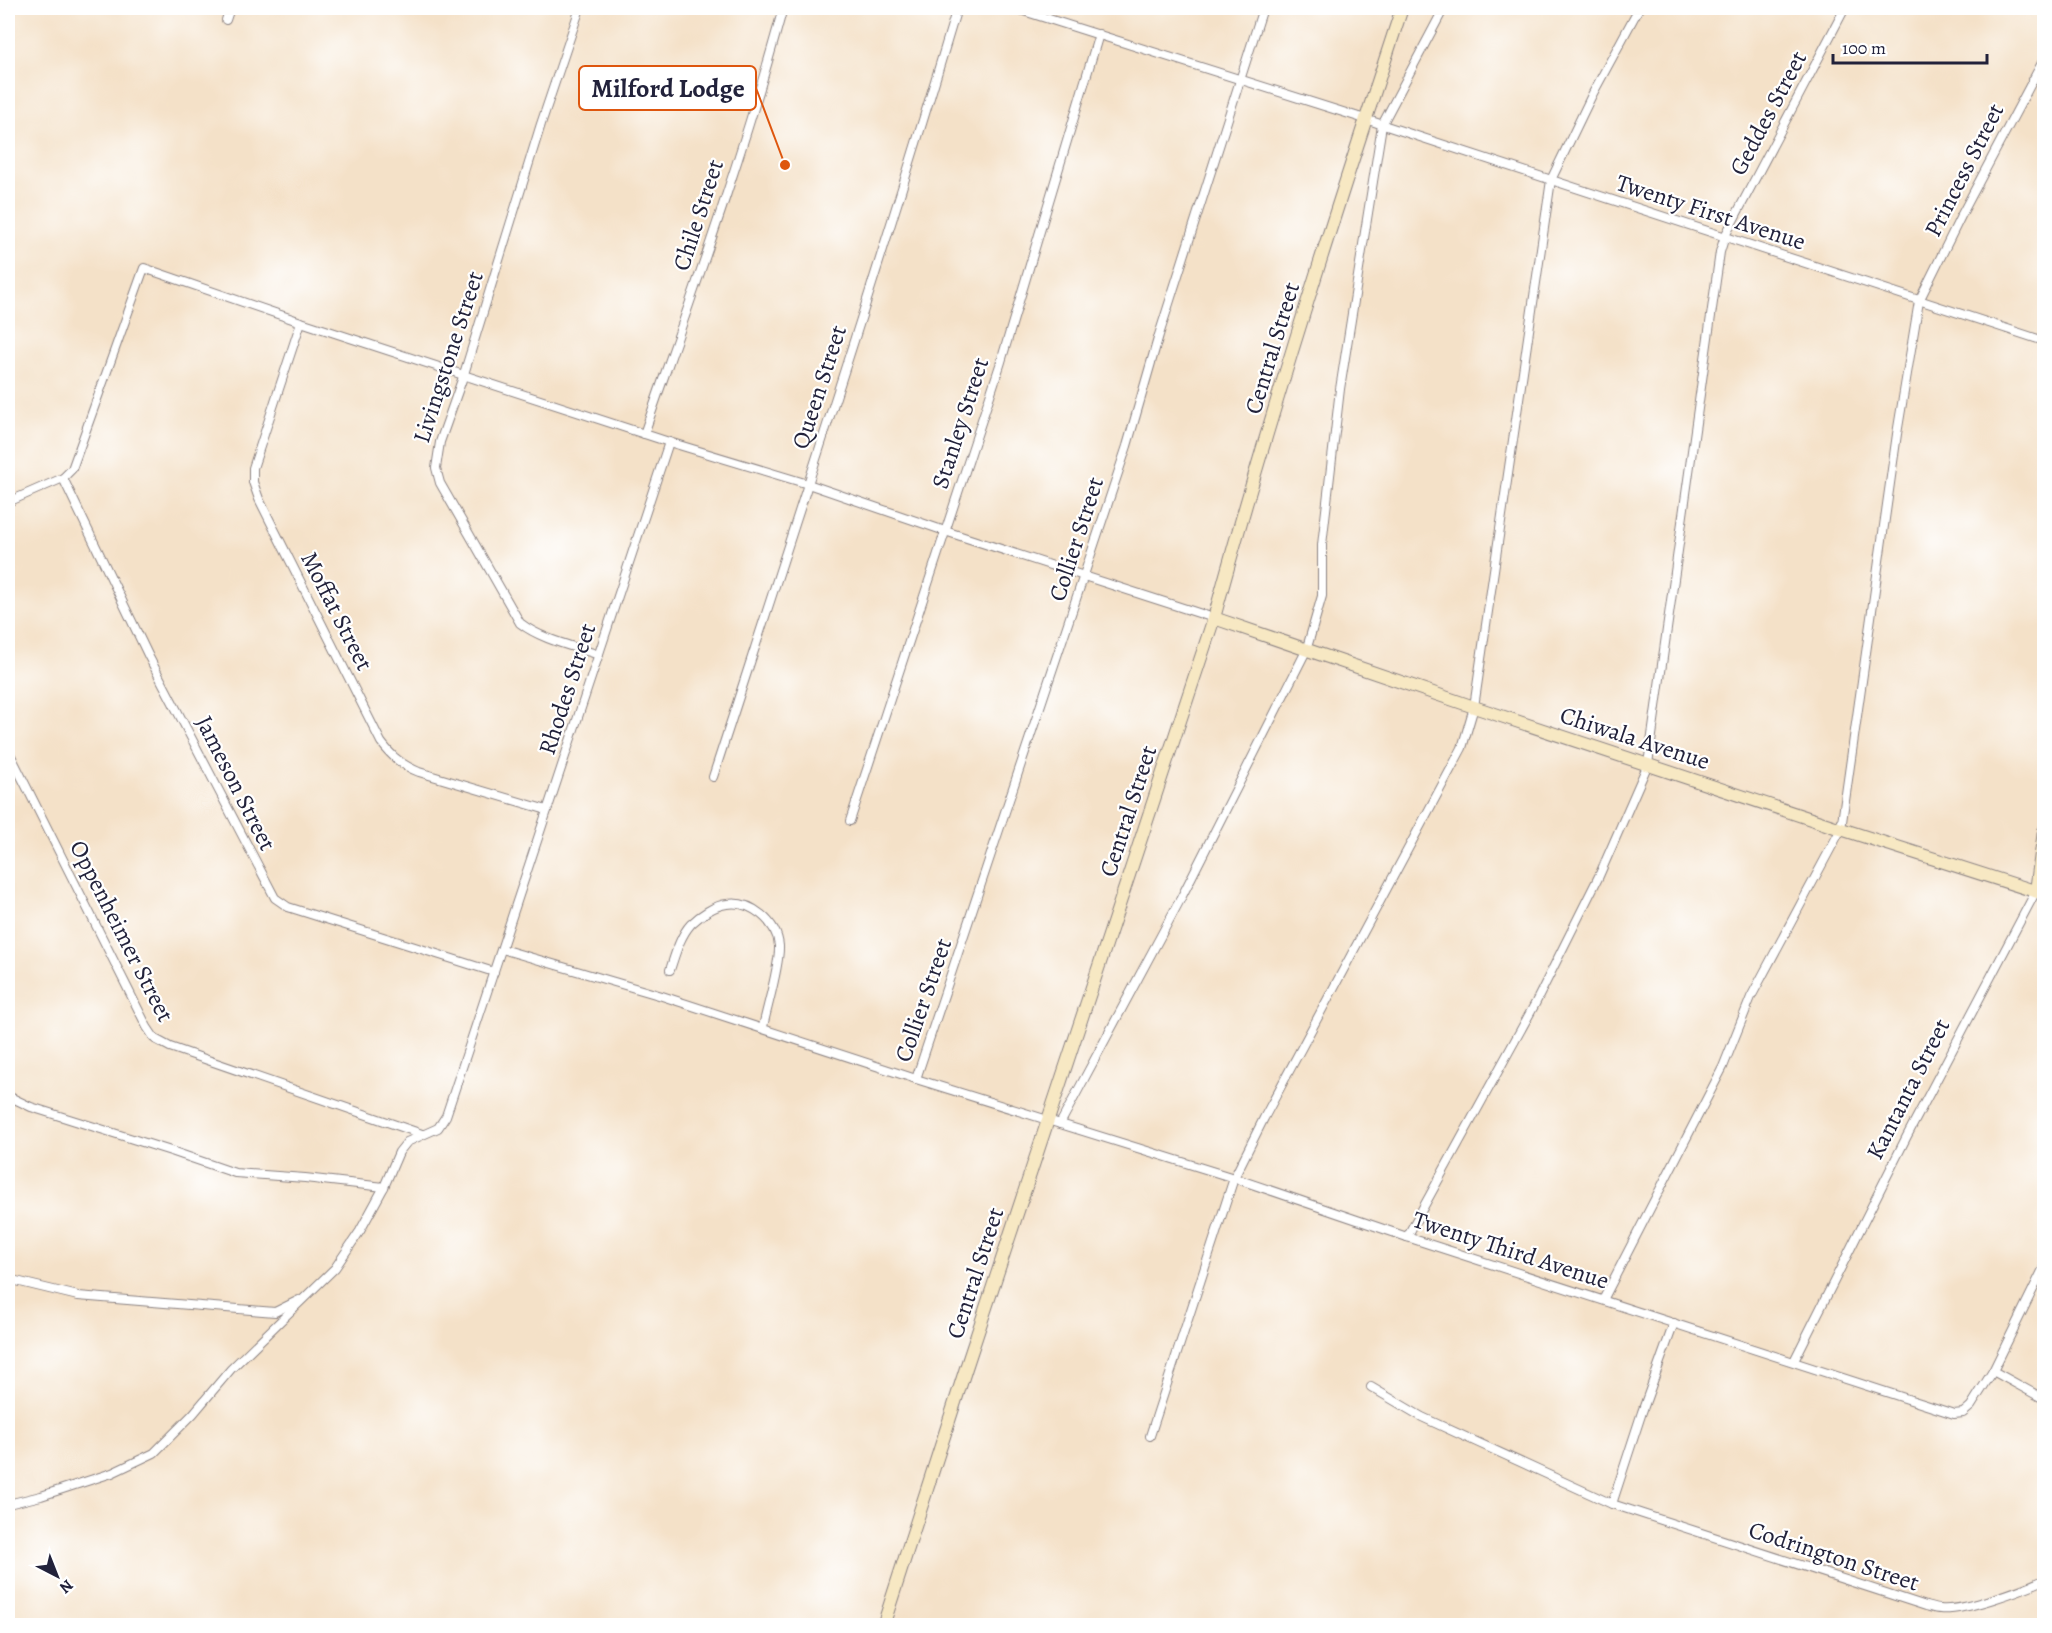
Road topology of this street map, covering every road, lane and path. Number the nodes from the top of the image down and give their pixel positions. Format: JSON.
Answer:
{"nodes":[{"id":1,"x":230,"y":8,"type":"edge"},
{"id":2,"x":580,"y":8,"type":"edge"},
{"id":3,"x":783,"y":8,"type":"edge"},
{"id":4,"x":957,"y":8,"type":"edge"},
{"id":5,"x":1014,"y":8,"type":"edge"},
{"id":6,"x":1263,"y":8,"type":"edge"},
{"id":7,"x":1402,"y":8,"type":"edge"},
{"id":8,"x":1444,"y":8,"type":"edge"},
{"id":9,"x":1639,"y":8,"type":"edge"},
{"id":10,"x":1845,"y":8,"type":"edge"},
{"id":11,"x":226,"y":20,"type":"dead end"},
{"id":12,"x":1099,"y":34,"type":"junction"},
{"id":13,"x":2044,"y":59,"type":"edge"},
{"id":14,"x":1239,"y":80,"type":"junction"},
{"id":15,"x":1365,"y":119,"type":"junction"},
{"id":16,"x":1382,"y":125,"type":"junction"},
{"id":17,"x":1551,"y":180,"type":"junction"},
{"id":18,"x":1725,"y":236,"type":"junction"},
{"id":19,"x":1920,"y":301,"type":"junction"},
{"id":20,"x":302,"y":322,"type":"junction"},
{"id":21,"x":2044,"y":341,"type":"edge"},
{"id":22,"x":464,"y":374,"type":"junction"},
{"id":23,"x":644,"y":434,"type":"junction"},
{"id":24,"x":669,"y":442,"type":"junction"},
{"id":25,"x":63,"y":478,"type":"junction"},
{"id":26,"x":808,"y":484,"type":"junction"},
{"id":27,"x":8,"y":502,"type":"edge"},
{"id":28,"x":945,"y":531,"type":"junction"},
{"id":29,"x":1084,"y":576,"type":"junction"},
{"id":30,"x":1215,"y":618,"type":"junction"},
{"id":31,"x":1306,"y":651,"type":"junction"},
{"id":32,"x":599,"y":655,"type":"junction"},
{"id":33,"x":1474,"y":707,"type":"junction"},
{"id":34,"x":8,"y":750,"type":"edge"},
{"id":35,"x":1648,"y":764,"type":"junction"},
{"id":36,"x":713,"y":777,"type":"dead end"},
{"id":37,"x":547,"y":810,"type":"junction"},
{"id":38,"x":850,"y":821,"type":"dead end"},
{"id":39,"x":1841,"y":829,"type":"junction"},
{"id":40,"x":2044,"y":831,"type":"edge"},
{"id":41,"x":2040,"y":892,"type":"edge"},
{"id":42,"x":502,"y":949,"type":"junction"},
{"id":43,"x":670,"y":970,"type":"dead end"},
{"id":44,"x":494,"y":972,"type":"junction"},
{"id":45,"x":763,"y":1028,"type":"junction"},
{"id":46,"x":916,"y":1079,"type":"junction"},
{"id":47,"x":8,"y":1096,"type":"edge"},
{"id":48,"x":1054,"y":1123,"type":"junction"},
{"id":49,"x":422,"y":1134,"type":"junction"},
{"id":50,"x":1234,"y":1178,"type":"junction"},
{"id":51,"x":384,"y":1187,"type":"junction"},
{"id":52,"x":1407,"y":1237,"type":"junction"},
{"id":53,"x":2044,"y":1267,"type":"edge"},
{"id":54,"x":8,"y":1279,"type":"edge"},
{"id":55,"x":308,"y":1296,"type":"junction"},
{"id":56,"x":1603,"y":1300,"type":"junction"},
{"id":57,"x":1674,"y":1323,"type":"junction"},
{"id":58,"x":1794,"y":1361,"type":"junction"},
{"id":59,"x":1993,"y":1371,"type":"junction"},
{"id":60,"x":1371,"y":1387,"type":"dead end"},
{"id":61,"x":2044,"y":1399,"type":"edge"},
{"id":62,"x":1150,"y":1436,"type":"dead end"},
{"id":63,"x":8,"y":1504,"type":"edge"},
{"id":64,"x":1612,"y":1504,"type":"junction"},
{"id":65,"x":2044,"y":1580,"type":"edge"},
{"id":66,"x":884,"y":1626,"type":"edge"}],
"edges":[{"from":1,"to":11,"type":"street"},
{"from":2,"to":22,"type":"street","name":"Livingstone Street"},
{"from":3,"to":23,"type":"street","name":"Chile Street"},
{"from":4,"to":26,"type":"street","name":"Queen Street"},
{"from":5,"to":12,"type":"street","name":"Twenty First Avenue"},
{"from":6,"to":14,"type":"street","name":"Collier Street"},
{"from":7,"to":15,"type":"main road","name":"Central Street"},
{"from":8,"to":16,"type":"street"},
{"from":9,"to":17,"type":"street"},
{"from":10,"to":18,"type":"street","name":"Geddes Street"},
{"from":12,"to":14,"type":"street","name":"Twenty First Avenue"},
{"from":12,"to":28,"type":"street","name":"Stanley Street"},
{"from":13,"to":19,"type":"street","name":"Princess Street"},
{"from":14,"to":15,"type":"street","name":"Twenty First Avenue"},
{"from":14,"to":29,"type":"street","name":"Collier Street"},
{"from":15,"to":16,"type":"street","name":"Twenty First Avenue"},
{"from":15,"to":30,"type":"main road","name":"Central Street"},
{"from":16,"to":17,"type":"street","name":"Twenty First Avenue"},
{"from":16,"to":31,"type":"street"},
{"from":17,"to":18,"type":"street","name":"Twenty First Avenue"},
{"from":17,"to":33,"type":"street"},
{"from":18,"to":19,"type":"street","name":"Twenty First Avenue"},
{"from":18,"to":35,"type":"street","name":"Geddes Street"},
{"from":19,"to":21,"type":"street","name":"Twenty First Avenue"},
{"from":19,"to":39,"type":"street","name":"Princess Street"},
{"from":20,"to":22,"type":"street"},
{"from":20,"to":25,"type":"street"},
{"from":20,"to":37,"type":"street","name":"Moffat Street"},
{"from":22,"to":23,"type":"street"},
{"from":22,"to":32,"type":"street","name":"Livingstone Street"},
{"from":23,"to":24,"type":"street"},
{"from":24,"to":26,"type":"street"},
{"from":24,"to":32,"type":"street","name":"Rhodes Street"},
{"from":25,"to":27,"type":"street"},
{"from":25,"to":44,"type":"street","name":"Jameson Street"},
{"from":26,"to":28,"type":"street"},
{"from":26,"to":36,"type":"street","name":"Queen Street"},
{"from":28,"to":29,"type":"street"},
{"from":28,"to":38,"type":"street","name":"Stanley Street"},
{"from":29,"to":30,"type":"street"},
{"from":29,"to":46,"type":"street","name":"Collier Street"},
{"from":30,"to":31,"type":"main road","name":"Chiwala Avenue"},
{"from":30,"to":48,"type":"main road","name":"Central Street"},
{"from":31,"to":33,"type":"main road","name":"Chiwala Avenue"},
{"from":31,"to":48,"type":"street"},
{"from":32,"to":37,"type":"street","name":"Rhodes Street"},
{"from":33,"to":35,"type":"main road","name":"Chiwala Avenue"},
{"from":33,"to":50,"type":"street"},
{"from":34,"to":49,"type":"street","name":"Oppenheimer Street"},
{"from":35,"to":39,"type":"main road","name":"Chiwala Avenue"},
{"from":35,"to":52,"type":"street","name":"Geddes Street"},
{"from":37,"to":42,"type":"street","name":"Rhodes Street"},
{"from":39,"to":41,"type":"main road","name":"Chiwala Avenue"},
{"from":39,"to":56,"type":"street"},
{"from":40,"to":41,"type":"main road","name":"Kantanta Street"},
{"from":41,"to":58,"type":"street","name":"Kantanta Street"},
{"from":42,"to":44,"type":"street","name":"Rhodes Street"},
{"from":42,"to":45,"type":"street","name":"Twenty Third Avenue"},
{"from":43,"to":45,"type":"street"},
{"from":44,"to":49,"type":"street","name":"Rhodes Street"},
{"from":45,"to":46,"type":"street","name":"Twenty Third Avenue"},
{"from":46,"to":48,"type":"street","name":"Twenty Third Avenue"},
{"from":47,"to":51,"type":"street"},
{"from":48,"to":50,"type":"street","name":"Twenty Third Avenue"},
{"from":48,"to":66,"type":"main road","name":"Central Street"},
{"from":49,"to":51,"type":"street","name":"Rhodes Street"},
{"from":50,"to":52,"type":"street","name":"Twenty Third Avenue"},
{"from":50,"to":62,"type":"street"},
{"from":51,"to":55,"type":"street","name":"Rhodes Street"},
{"from":52,"to":56,"type":"street","name":"Twenty Third Avenue"},
{"from":53,"to":59,"type":"street"},
{"from":54,"to":55,"type":"street"},
{"from":55,"to":63,"type":"street","name":"Rhodes Street"},
{"from":56,"to":57,"type":"street","name":"Twenty Third Avenue"},
{"from":57,"to":58,"type":"street","name":"Twenty Third Avenue"},
{"from":57,"to":64,"type":"street"},
{"from":58,"to":59,"type":"street","name":"Twenty Third Avenue"},
{"from":59,"to":61,"type":"street"},
{"from":60,"to":64,"type":"street","name":"Codrington Street"},
{"from":64,"to":65,"type":"street","name":"Codrington Street"}]}
